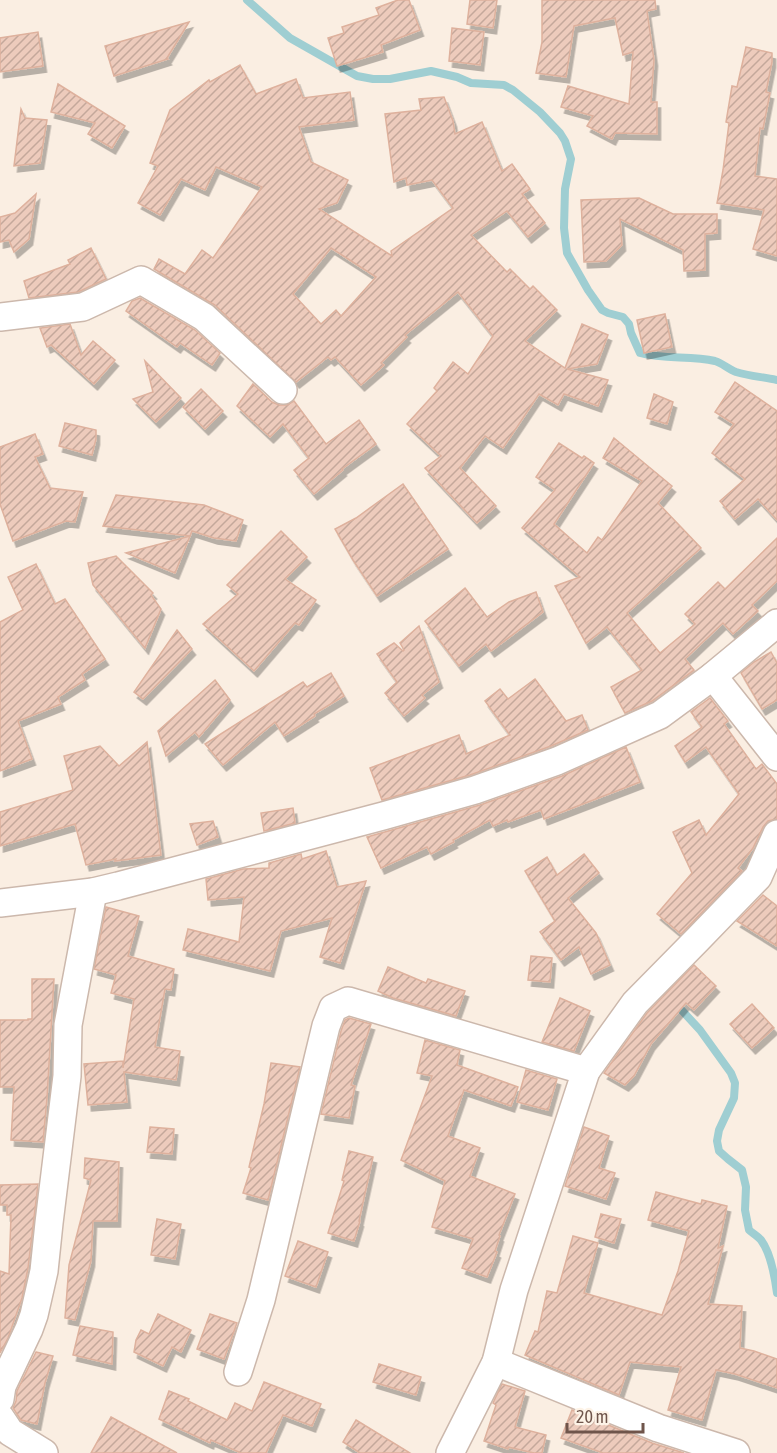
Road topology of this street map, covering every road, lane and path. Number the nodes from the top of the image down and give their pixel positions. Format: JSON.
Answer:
{"nodes":[{"id":1,"x":0,"y":317,"type":"edge"},
{"id":2,"x":283,"y":390,"type":"dead end"},
{"id":3,"x":777,"y":623,"type":"edge"},
{"id":4,"x":713,"y":676,"type":"junction"},
{"id":5,"x":777,"y":757,"type":"edge"},
{"id":6,"x":777,"y":834,"type":"edge"},
{"id":7,"x":767,"y":884,"type":"edge"},
{"id":8,"x":93,"y":892,"type":"junction"},
{"id":9,"x":0,"y":903,"type":"edge"},
{"id":10,"x":586,"y":1071,"type":"junction"},
{"id":11,"x":496,"y":1362,"type":"junction"},
{"id":12,"x":238,"y":1372,"type":"dead end"},
{"id":13,"x":0,"y":1399,"type":"edge"},
{"id":14,"x":0,"y":1417,"type":"edge"},
{"id":15,"x":44,"y":1453,"type":"edge"},
{"id":16,"x":450,"y":1453,"type":"edge"},
{"id":17,"x":736,"y":1453,"type":"edge"}],
"edges":[{"from":1,"to":2,"type":"street"},
{"from":3,"to":4,"type":"street"},
{"from":4,"to":5,"type":"street"},
{"from":4,"to":8,"type":"street"},
{"from":6,"to":7,"type":"street"},
{"from":7,"to":10,"type":"street"},
{"from":8,"to":9,"type":"street"},
{"from":8,"to":13,"type":"street"},
{"from":10,"to":11,"type":"street"},
{"from":10,"to":12,"type":"street"},
{"from":11,"to":16,"type":"street"},
{"from":11,"to":17,"type":"street"},
{"from":14,"to":15,"type":"street"}]}
